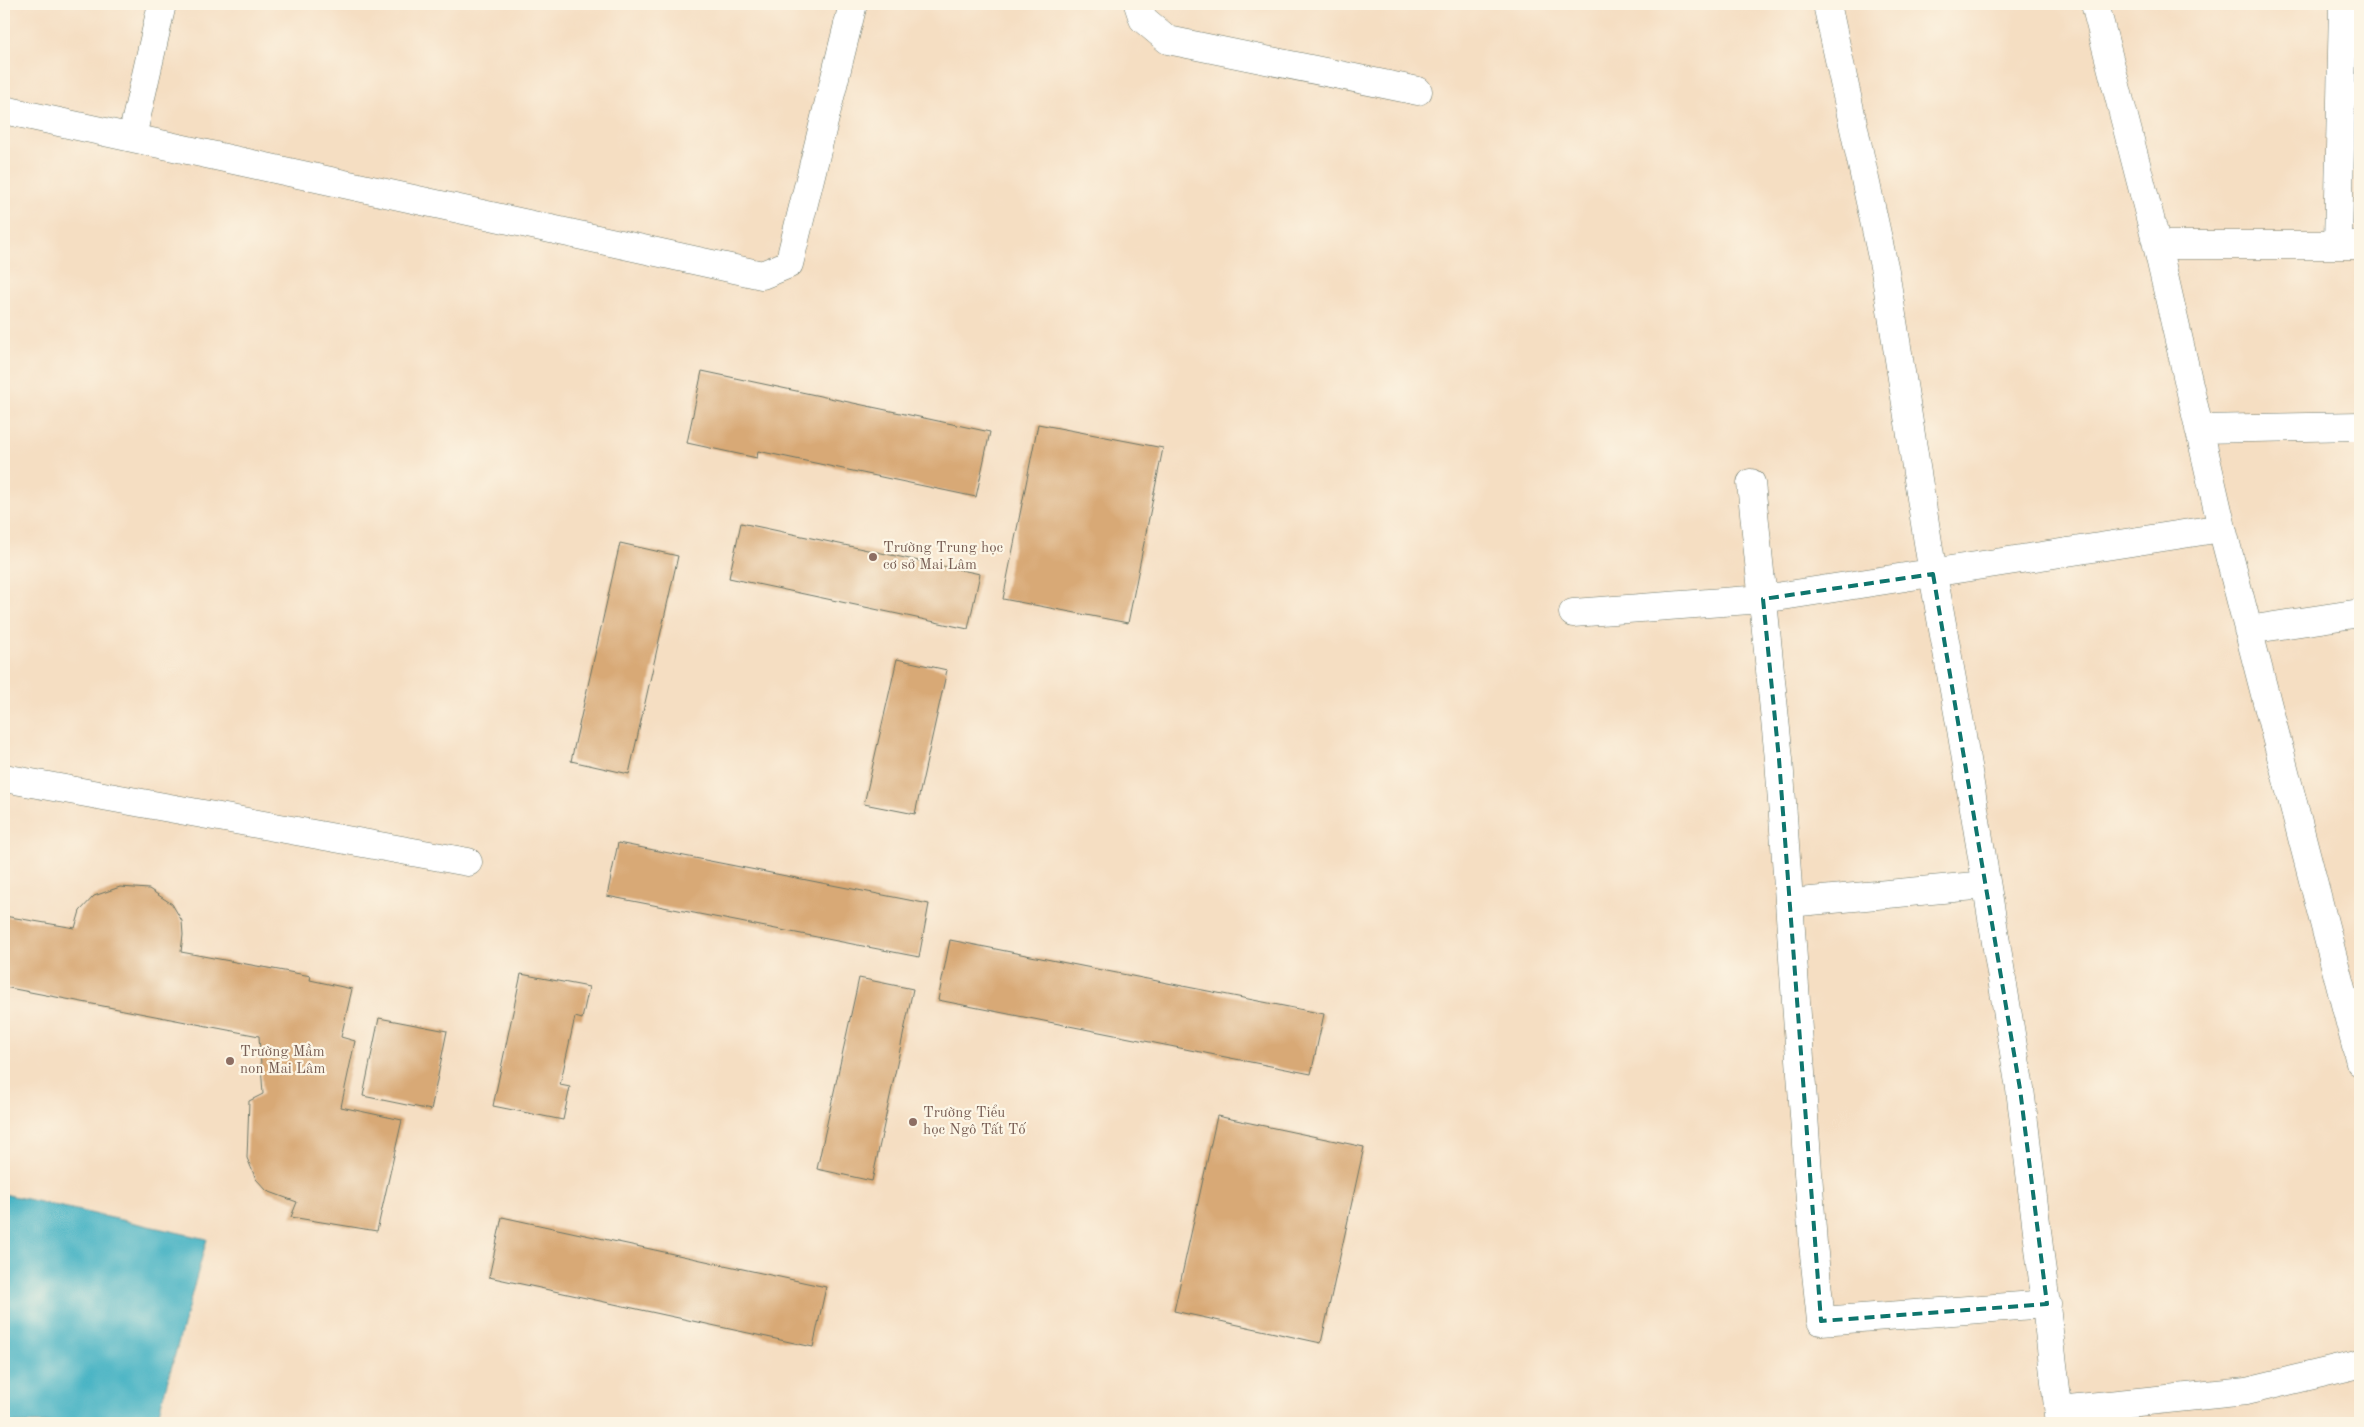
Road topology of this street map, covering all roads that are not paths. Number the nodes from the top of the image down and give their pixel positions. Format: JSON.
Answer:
{"nodes":[{"id":1,"x":162,"y":4,"type":"edge"},
{"id":2,"x":854,"y":4,"type":"edge"},
{"id":3,"x":1138,"y":4,"type":"edge"},
{"id":4,"x":1827,"y":4,"type":"edge"},
{"id":5,"x":2096,"y":4,"type":"edge"},
{"id":6,"x":2343,"y":4,"type":"edge"},
{"id":7,"x":1418,"y":91,"type":"dead end"},
{"id":8,"x":4,"y":110,"type":"edge"},
{"id":9,"x":132,"y":138,"type":"junction"},
{"id":10,"x":2157,"y":245,"type":"junction"},
{"id":11,"x":2349,"y":245,"type":"edge"},
{"id":12,"x":2360,"y":426,"type":"edge"},
{"id":13,"x":2199,"y":428,"type":"junction"},
{"id":14,"x":1751,"y":482,"type":"dead end"},
{"id":15,"x":2222,"y":528,"type":"junction"},
{"id":16,"x":1933,"y":574,"type":"junction"},
{"id":17,"x":1763,"y":599,"type":"junction"},
{"id":18,"x":1573,"y":613,"type":"dead end"},
{"id":19,"x":2360,"y":613,"type":"edge"},
{"id":20,"x":2248,"y":630,"type":"junction"},
{"id":21,"x":4,"y":778,"type":"edge"},
{"id":22,"x":468,"y":862,"type":"dead end"},
{"id":23,"x":1986,"y":885,"type":"junction"},
{"id":24,"x":1789,"y":903,"type":"junction"},
{"id":25,"x":2360,"y":1062,"type":"edge"},
{"id":26,"x":2047,"y":1304,"type":"junction"},
{"id":27,"x":2360,"y":1364,"type":"edge"},
{"id":28,"x":2060,"y":1416,"type":"edge"}],
"edges":[{"from":1,"to":9,"type":"street"},
{"from":2,"to":9,"type":"street"},
{"from":3,"to":7,"type":"street"},
{"from":4,"to":16,"type":"street"},
{"from":5,"to":10,"type":"street"},
{"from":6,"to":11,"type":"street"},
{"from":8,"to":9,"type":"street"},
{"from":10,"to":11,"type":"street"},
{"from":10,"to":13,"type":"street"},
{"from":12,"to":13,"type":"street"},
{"from":13,"to":15,"type":"street"},
{"from":14,"to":17,"type":"street"},
{"from":15,"to":16,"type":"street"},
{"from":15,"to":20,"type":"street"},
{"from":16,"to":17,"type":"street"},
{"from":16,"to":23,"type":"street"},
{"from":17,"to":18,"type":"street"},
{"from":17,"to":24,"type":"street"},
{"from":19,"to":20,"type":"street"},
{"from":20,"to":25,"type":"street"},
{"from":21,"to":22,"type":"street"},
{"from":23,"to":24,"type":"street"},
{"from":23,"to":26,"type":"street"},
{"from":24,"to":26,"type":"street"},
{"from":26,"to":28,"type":"street"},
{"from":27,"to":28,"type":"street"}]}
